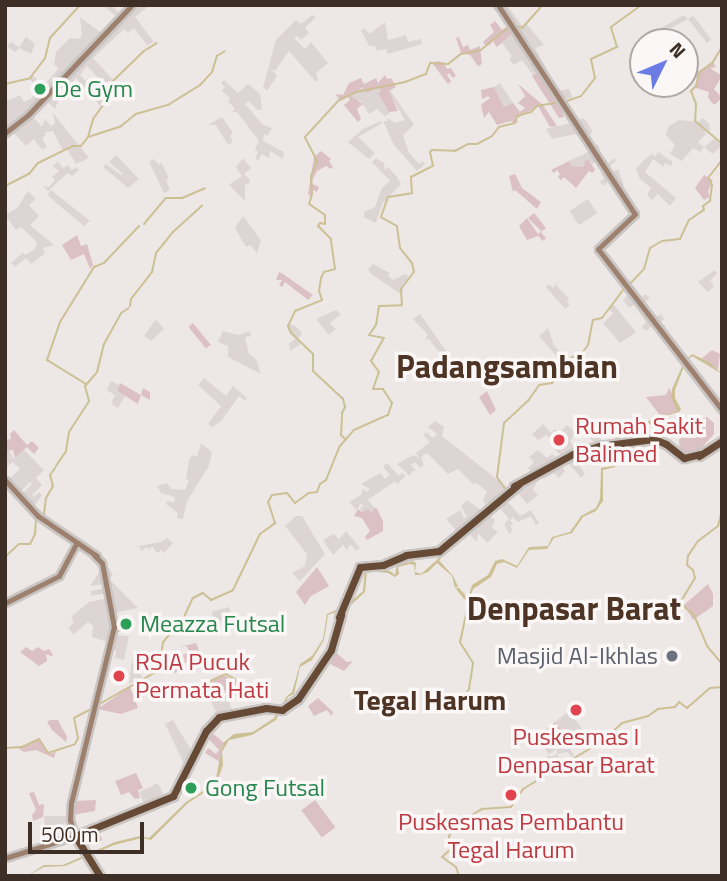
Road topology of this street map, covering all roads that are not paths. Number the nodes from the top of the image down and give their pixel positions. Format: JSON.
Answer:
{"nodes":[{"id":1,"x":132,"y":5,"type":"edge"},
{"id":2,"x":498,"y":5,"type":"edge"},
{"id":3,"x":5,"y":132,"type":"edge"},
{"id":4,"x":722,"y":410,"type":"edge"},
{"id":5,"x":722,"y":441,"type":"edge"},
{"id":6,"x":5,"y":480,"type":"edge"},
{"id":7,"x":77,"y":542,"type":"junction"},
{"id":8,"x":5,"y":603,"type":"edge"},
{"id":9,"x":75,"y":836,"type":"junction"},
{"id":10,"x":5,"y":858,"type":"edge"},
{"id":11,"x":100,"y":876,"type":"edge"}],
"edges":[{"from":1,"to":3,"type":"main road"},
{"from":2,"to":4,"type":"main road"},
{"from":5,"to":9,"type":"highway"},
{"from":6,"to":7,"type":"main road"},
{"from":7,"to":8,"type":"main road"},
{"from":7,"to":9,"type":"main road"},
{"from":9,"to":10,"type":"main road"},
{"from":9,"to":11,"type":"highway"}]}
